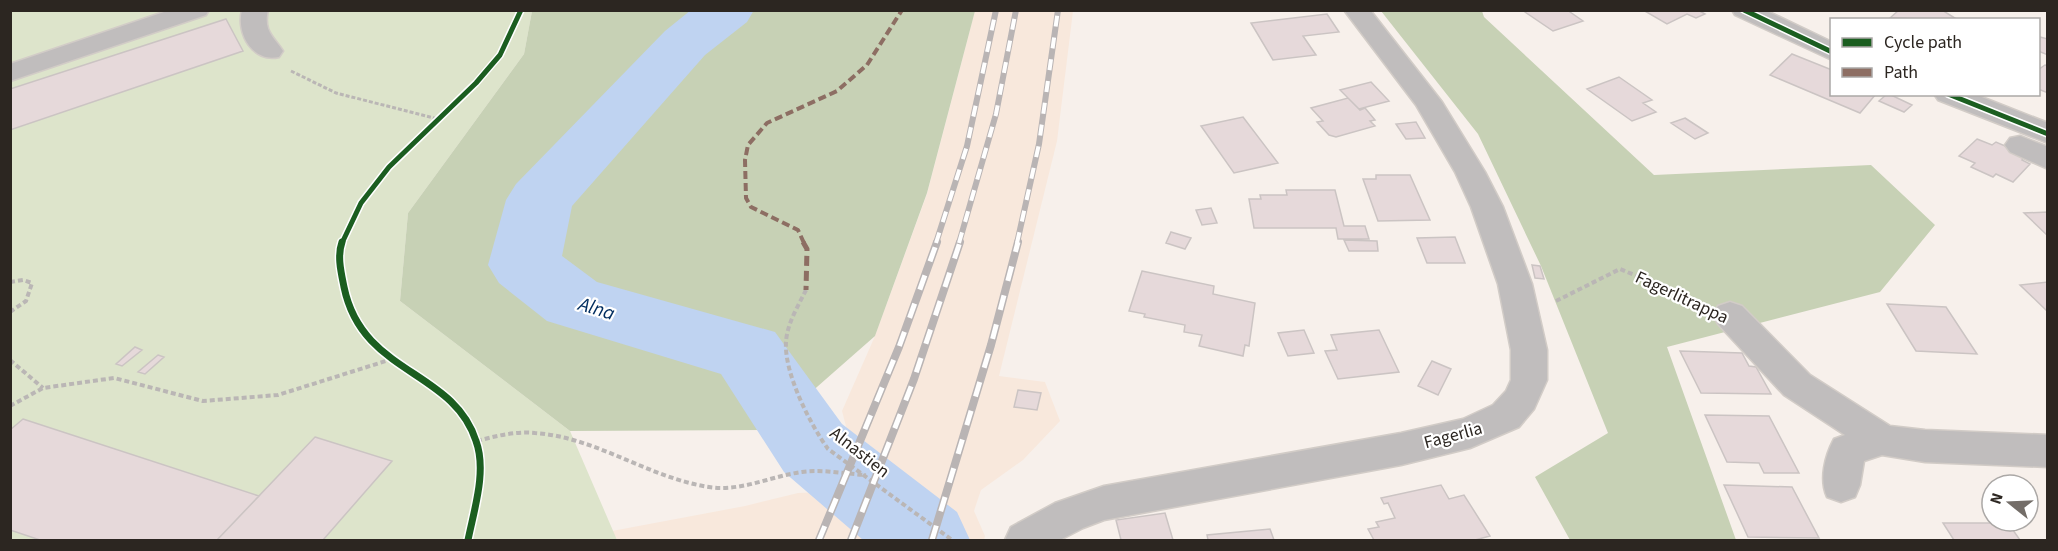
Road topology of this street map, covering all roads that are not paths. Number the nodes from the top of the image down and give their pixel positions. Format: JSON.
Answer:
{"nodes":[{"id":1,"x":197,"y":10,"type":"edge"},
{"id":2,"x":255,"y":10,"type":"edge"},
{"id":3,"x":1356,"y":10,"type":"edge"},
{"id":4,"x":1744,"y":10,"type":"edge"},
{"id":5,"x":270,"y":51,"type":"road end"},
{"id":6,"x":1830,"y":51,"type":"edge"},
{"id":7,"x":10,"y":73,"type":"edge"},
{"id":8,"x":1953,"y":96,"type":"edge"},
{"id":9,"x":2048,"y":134,"type":"edge"},
{"id":10,"x":2020,"y":145,"type":"dead end"},
{"id":11,"x":2048,"y":160,"type":"edge"},
{"id":12,"x":1730,"y":315,"type":"road end"},
{"id":13,"x":1882,"y":440,"type":"junction"},
{"id":14,"x":2048,"y":451,"type":"edge"},
{"id":15,"x":1841,"y":485,"type":"dead end"},
{"id":16,"x":1025,"y":540,"type":"edge"}],
"edges":[{"from":1,"to":7,"type":"street"},
{"from":2,"to":5,"type":"street"},
{"from":3,"to":16,"type":"street","name":"Fagerlia"},
{"from":4,"to":6,"type":"street"},
{"from":8,"to":9,"type":"street"},
{"from":10,"to":11,"type":"street"},
{"from":12,"to":13,"type":"street","name":"Fagerlitrappa"},
{"from":13,"to":14,"type":"street","name":"Fagerlitrappa"},
{"from":13,"to":15,"type":"street","name":"Fagerlitrappa"}]}
